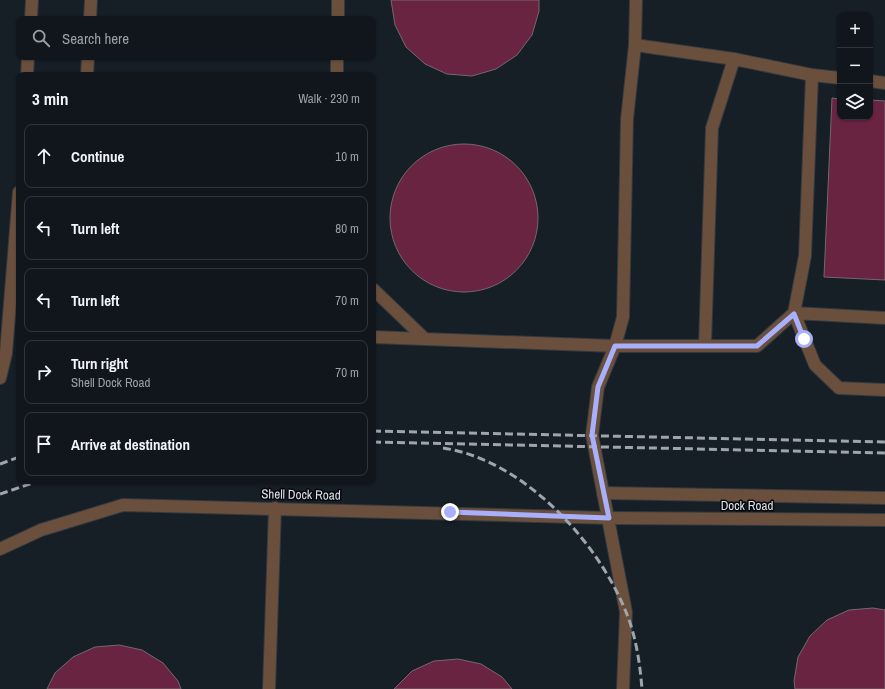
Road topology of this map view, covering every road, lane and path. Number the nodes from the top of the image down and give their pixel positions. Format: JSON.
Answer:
{"nodes":[{"id":1,"x":32,"y":0,"type":"edge"},
{"id":2,"x":91,"y":0,"type":"edge"},
{"id":3,"x":338,"y":0,"type":"edge"},
{"id":4,"x":636,"y":0,"type":"edge"},
{"id":5,"x":30,"y":16,"type":"edge"},
{"id":6,"x":90,"y":16,"type":"edge"},
{"id":7,"x":338,"y":16,"type":"edge"},
{"id":8,"x":636,"y":45,"type":"junction"},
{"id":9,"x":734,"y":59,"type":"junction"},
{"id":10,"x":28,"y":60,"type":"edge"},
{"id":11,"x":88,"y":60,"type":"edge"},
{"id":12,"x":337,"y":60,"type":"edge"},
{"id":13,"x":27,"y":72,"type":"edge"},
{"id":14,"x":87,"y":72,"type":"edge"},
{"id":15,"x":337,"y":72,"type":"edge"},
{"id":16,"x":812,"y":75,"type":"junction"},
{"id":17,"x":837,"y":78,"type":"edge"},
{"id":18,"x":873,"y":81,"type":"edge"},
{"id":19,"x":885,"y":83,"type":"edge"},
{"id":20,"x":16,"y":229,"type":"edge"},
{"id":21,"x":376,"y":292,"type":"edge"},
{"id":22,"x":794,"y":314,"type":"junction"},
{"id":23,"x":885,"y":318,"type":"edge"},
{"id":24,"x":376,"y":337,"type":"edge"},
{"id":25,"x":425,"y":338,"type":"junction"},
{"id":26,"x":705,"y":345,"type":"junction"},
{"id":27,"x":615,"y":346,"type":"junction"},
{"id":28,"x":0,"y":378,"type":"edge"},
{"id":29,"x":885,"y":390,"type":"edge"},
{"id":30,"x":603,"y":493,"type":"junction"},
{"id":31,"x":885,"y":498,"type":"edge"},
{"id":32,"x":275,"y":508,"type":"junction"},
{"id":33,"x":609,"y":518,"type":"junction"},
{"id":34,"x":885,"y":520,"type":"edge"},
{"id":35,"x":0,"y":549,"type":"edge"},
{"id":36,"x":269,"y":689,"type":"edge"},
{"id":37,"x":623,"y":689,"type":"edge"}],
"edges":[{"from":1,"to":5,"type":"lane"},
{"from":2,"to":6,"type":"lane"},
{"from":3,"to":7,"type":"lane"},
{"from":4,"to":8,"type":"lane"},
{"from":8,"to":9,"type":"lane"},
{"from":8,"to":27,"type":"lane"},
{"from":9,"to":16,"type":"lane"},
{"from":9,"to":26,"type":"lane"},
{"from":10,"to":13,"type":"lane"},
{"from":11,"to":14,"type":"lane"},
{"from":12,"to":15,"type":"lane"},
{"from":16,"to":17,"type":"lane"},
{"from":16,"to":22,"type":"lane"},
{"from":18,"to":19,"type":"lane"},
{"from":20,"to":28,"type":"lane"},
{"from":21,"to":25,"type":"lane"},
{"from":22,"to":23,"type":"lane"},
{"from":22,"to":26,"type":"lane"},
{"from":22,"to":29,"type":"lane"},
{"from":24,"to":25,"type":"lane"},
{"from":25,"to":27,"type":"lane"},
{"from":26,"to":27,"type":"lane"},
{"from":27,"to":30,"type":"lane"},
{"from":30,"to":31,"type":"lane"},
{"from":30,"to":33,"type":"lane"},
{"from":32,"to":33,"type":"lane","name":"Shell Dock Road"},
{"from":32,"to":35,"type":"lane","name":"Shell Dock Road"},
{"from":32,"to":36,"type":"lane"},
{"from":33,"to":34,"type":"lane","name":"Dock Road"},
{"from":33,"to":37,"type":"lane"}]}
